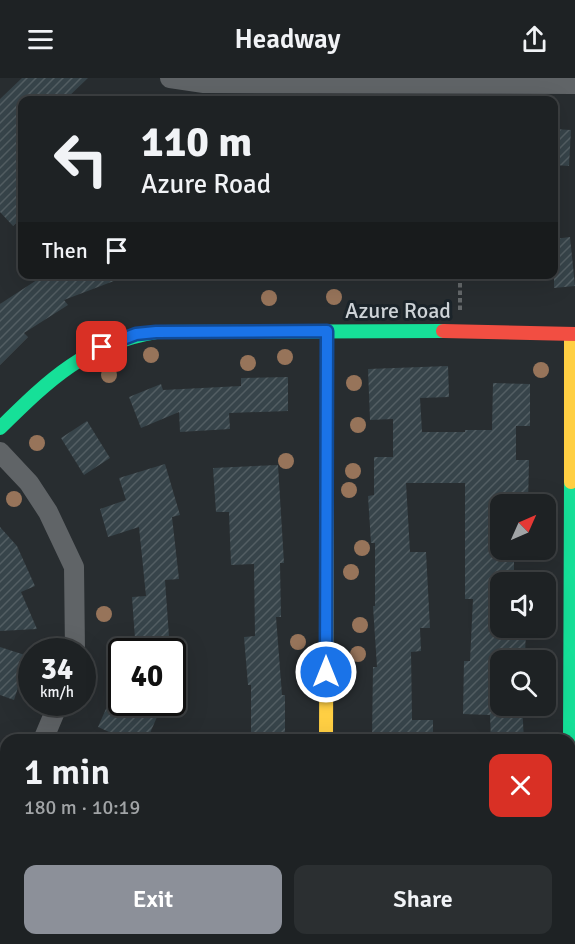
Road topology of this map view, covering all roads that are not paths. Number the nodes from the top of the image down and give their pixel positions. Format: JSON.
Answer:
{"nodes":[{"id":1,"x":170,"y":78,"type":"edge"},
{"id":2,"x":575,"y":84,"type":"edge"},
{"id":3,"x":327,"y":331,"type":"junction"},
{"id":4,"x":573,"y":334,"type":"edge"},
{"id":5,"x":0,"y":428,"type":"edge"},
{"id":6,"x":0,"y":452,"type":"edge"},
{"id":7,"x":75,"y":638,"type":"edge"},
{"id":8,"x":53,"y":716,"type":"edge"},
{"id":9,"x":46,"y":734,"type":"edge"},
{"id":10,"x":326,"y":734,"type":"edge"},
{"id":11,"x":570,"y":734,"type":"edge"}],
"edges":[{"from":1,"to":2,"type":"street"},
{"from":3,"to":4,"type":"street","name":"Azure Road"},
{"from":3,"to":5,"type":"street","name":"Azure Road"},
{"from":3,"to":10,"type":"street"},
{"from":4,"to":11,"type":"street"},
{"from":6,"to":7,"type":"street"},
{"from":8,"to":9,"type":"street"}]}
